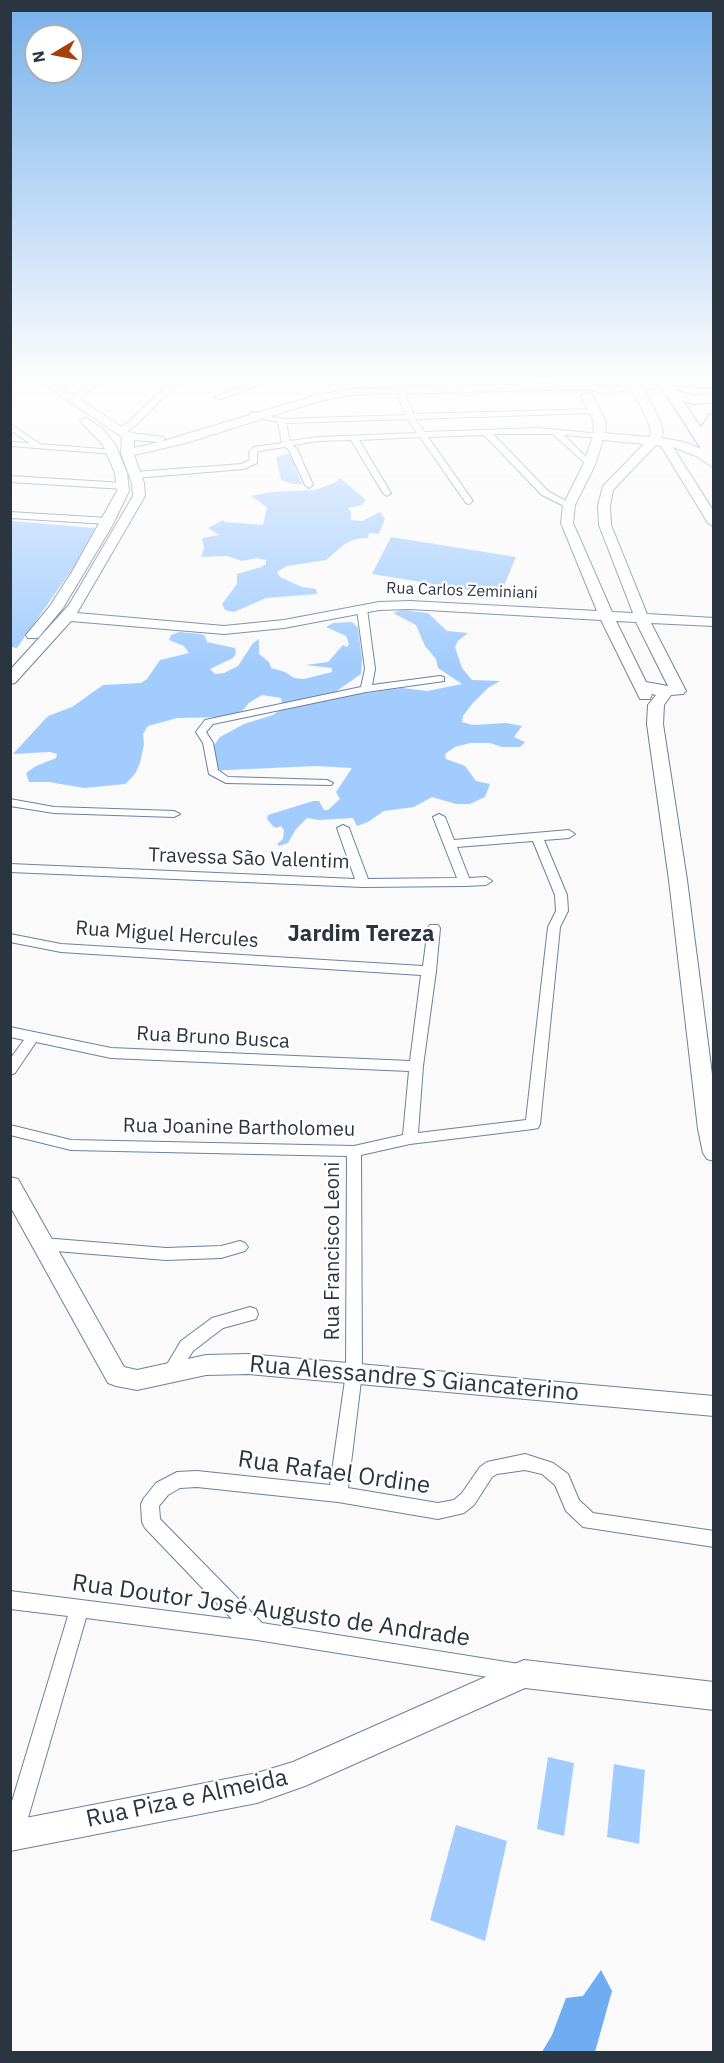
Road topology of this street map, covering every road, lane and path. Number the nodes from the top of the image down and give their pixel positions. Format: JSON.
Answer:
{"nodes":[{"id":1,"x":121,"y":474,"type":"edge"},
{"id":2,"x":144,"y":474,"type":"edge"},
{"id":3,"x":304,"y":474,"type":"edge"},
{"id":4,"x":376,"y":474,"type":"edge"},
{"id":5,"x":450,"y":474,"type":"edge"},
{"id":6,"x":527,"y":474,"type":"edge"},
{"id":7,"x":588,"y":474,"type":"edge"},
{"id":8,"x":623,"y":474,"type":"edge"},
{"id":9,"x":681,"y":474,"type":"edge"},
{"id":10,"x":135,"y":475,"type":"joint"},
{"id":11,"x":10,"y":479,"type":"edge"},
{"id":12,"x":309,"y":485,"type":"dead end"},
{"id":13,"x":123,"y":486,"type":"junction"},
{"id":14,"x":387,"y":493,"type":"dead end"},
{"id":15,"x":469,"y":501,"type":"dead end"},
{"id":16,"x":586,"y":505,"type":"junction"},
{"id":17,"x":10,"y":515,"type":"edge"},
{"id":18,"x":108,"y":521,"type":"junction"},
{"id":19,"x":714,"y":524,"type":"edge"},
{"id":20,"x":122,"y":527,"type":"junction"},
{"id":21,"x":95,"y":544,"type":"junction"},
{"id":22,"x":112,"y":546,"type":"junction"},
{"id":23,"x":87,"y":558,"type":"junction"},
{"id":24,"x":103,"y":561,"type":"junction"},
{"id":25,"x":362,"y":609,"type":"junction"},
{"id":26,"x":606,"y":615,"type":"junction"},
{"id":27,"x":67,"y":616,"type":"junction"},
{"id":28,"x":641,"y":617,"type":"junction"},
{"id":29,"x":714,"y":622,"type":"edge"},
{"id":30,"x":10,"y":661,"type":"edge"},
{"id":31,"x":440,"y":678,"type":"dead end"},
{"id":32,"x":10,"y":680,"type":"edge"},
{"id":33,"x":642,"y":686,"type":"junction"},
{"id":34,"x":366,"y":689,"type":"junction"},
{"id":35,"x":672,"y":691,"type":"junction"},
{"id":36,"x":656,"y":724,"type":"junction"},
{"id":37,"x":327,"y":783,"type":"dead end"},
{"id":38,"x":10,"y":802,"type":"edge"},
{"id":39,"x":174,"y":814,"type":"dead end"},
{"id":40,"x":439,"y":817,"type":"dead end"},
{"id":41,"x":343,"y":828,"type":"dead end"},
{"id":42,"x":569,"y":834,"type":"dead end"},
{"id":43,"x":537,"y":837,"type":"junction"},
{"id":44,"x":451,"y":844,"type":"junction"},
{"id":45,"x":10,"y":868,"type":"edge"},
{"id":46,"x":486,"y":881,"type":"dead end"},
{"id":47,"x":465,"y":882,"type":"junction"},
{"id":48,"x":363,"y":884,"type":"junction"},
{"id":49,"x":434,"y":928,"type":"dead end"},
{"id":50,"x":10,"y":938,"type":"edge"},
{"id":51,"x":430,"y":971,"type":"junction"},
{"id":52,"x":10,"y":1032,"type":"edge"},
{"id":53,"x":33,"y":1037,"type":"junction"},
{"id":54,"x":416,"y":1066,"type":"junction"},
{"id":55,"x":10,"y":1070,"type":"edge"},
{"id":56,"x":10,"y":1130,"type":"edge"},
{"id":57,"x":410,"y":1138,"type":"junction"},
{"id":58,"x":354,"y":1151,"type":"junction"},
{"id":59,"x":714,"y":1153,"type":"edge"},
{"id":60,"x":10,"y":1185,"type":"edge"},
{"id":61,"x":43,"y":1244,"type":"junction"},
{"id":62,"x":240,"y":1247,"type":"dead end"},
{"id":63,"x":250,"y":1314,"type":"dead end"},
{"id":64,"x":171,"y":1371,"type":"junction"},
{"id":65,"x":354,"y":1372,"type":"junction"},
{"id":66,"x":714,"y":1406,"type":"edge"},
{"id":67,"x":338,"y":1494,"type":"junction"},
{"id":68,"x":714,"y":1539,"type":"edge"},
{"id":69,"x":10,"y":1600,"type":"edge"},
{"id":70,"x":79,"y":1610,"type":"junction"},
{"id":71,"x":257,"y":1630,"type":"junction"},
{"id":72,"x":524,"y":1674,"type":"junction"},
{"id":73,"x":714,"y":1696,"type":"edge"},
{"id":74,"x":12,"y":1836,"type":"edge"}],
"edges":[{"from":1,"to":13,"type":"main road"},
{"from":2,"to":10,"type":"street"},
{"from":3,"to":12,"type":"street"},
{"from":4,"to":14,"type":"street"},
{"from":5,"to":15,"type":"street"},
{"from":6,"to":16,"type":"street"},
{"from":7,"to":16,"type":"main road"},
{"from":8,"to":16,"type":"main road"},
{"from":9,"to":19,"type":"main road"},
{"from":10,"to":20,"type":"main road"},
{"from":11,"to":13,"type":"street"},
{"from":13,"to":18,"type":"main road"},
{"from":16,"to":26,"type":"main road"},
{"from":16,"to":28,"type":"main road"},
{"from":17,"to":18,"type":"street"},
{"from":18,"to":20,"type":"main road"},
{"from":18,"to":21,"type":"main road"},
{"from":20,"to":22,"type":"main road"},
{"from":21,"to":22,"type":"main road"},
{"from":21,"to":23,"type":"main road"},
{"from":22,"to":24,"type":"main road"},
{"from":23,"to":24,"type":"main road"},
{"from":23,"to":30,"type":"main road"},
{"from":24,"to":27,"type":"main road"},
{"from":25,"to":26,"type":"main road","name":"Rua Carlos Zeminiani"},
{"from":25,"to":27,"type":"main road","name":"Rua Carlos Zeminiani"},
{"from":25,"to":34,"type":"street"},
{"from":26,"to":28,"type":"main road","name":"Rua Carlos Zeminiani"},
{"from":26,"to":33,"type":"main road"},
{"from":27,"to":32,"type":"main road"},
{"from":28,"to":29,"type":"main road","name":"Rua Carlos Zeminiani"},
{"from":28,"to":35,"type":"main road"},
{"from":31,"to":34,"type":"street"},
{"from":33,"to":35,"type":"main road"},
{"from":33,"to":36,"type":"main road"},
{"from":34,"to":37,"type":"street"},
{"from":35,"to":36,"type":"main road"},
{"from":36,"to":59,"type":"main road"},
{"from":38,"to":39,"type":"street"},
{"from":40,"to":44,"type":"street"},
{"from":41,"to":48,"type":"street"},
{"from":42,"to":43,"type":"street"},
{"from":43,"to":44,"type":"street"},
{"from":43,"to":57,"type":"street","name":"Rua Joanine Bartholomeu"},
{"from":44,"to":47,"type":"street"},
{"from":45,"to":48,"type":"street","name":"Travessa São Valentim"},
{"from":46,"to":47,"type":"street","name":"Travessa São Valentim"},
{"from":47,"to":48,"type":"street","name":"Travessa São Valentim"},
{"from":49,"to":51,"type":"street"},
{"from":50,"to":51,"type":"street","name":"Rua Miguel Hercules"},
{"from":51,"to":54,"type":"street"},
{"from":52,"to":53,"type":"street","name":"Rua Bruno Busca"},
{"from":53,"to":54,"type":"street","name":"Rua Bruno Busca"},
{"from":53,"to":55,"type":"street"},
{"from":54,"to":57,"type":"street"},
{"from":56,"to":58,"type":"street","name":"Rua Joanine Bartholomeu"},
{"from":57,"to":58,"type":"street","name":"Rua Joanine Bartholomeu"},
{"from":58,"to":65,"type":"street","name":"Rua Francisco Leoni"},
{"from":60,"to":61,"type":"main road"},
{"from":61,"to":62,"type":"street"},
{"from":61,"to":64,"type":"main road","name":"Rua Alessandre S Giancaterino"},
{"from":63,"to":64,"type":"street"},
{"from":64,"to":65,"type":"main road","name":"Rua Alessandre S Giancaterino"},
{"from":65,"to":66,"type":"main road","name":"Rua Alessandre S Giancaterino"},
{"from":65,"to":67,"type":"street","name":"Rua Francisco Leoni"},
{"from":67,"to":68,"type":"street","name":"Rua Rafael Ordine"},
{"from":67,"to":71,"type":"street","name":"Rua Rafael Ordine"},
{"from":69,"to":70,"type":"street","name":"Rua Doutor José Augusto de Andrade"},
{"from":70,"to":71,"type":"street","name":"Rua Doutor José Augusto de Andrade"},
{"from":70,"to":74,"type":"street"},
{"from":71,"to":72,"type":"street","name":"Rua Doutor José Augusto de Andrade"},
{"from":72,"to":73,"type":"main road"},
{"from":72,"to":74,"type":"main road","name":"Rua Piza e Almeida"}]}
